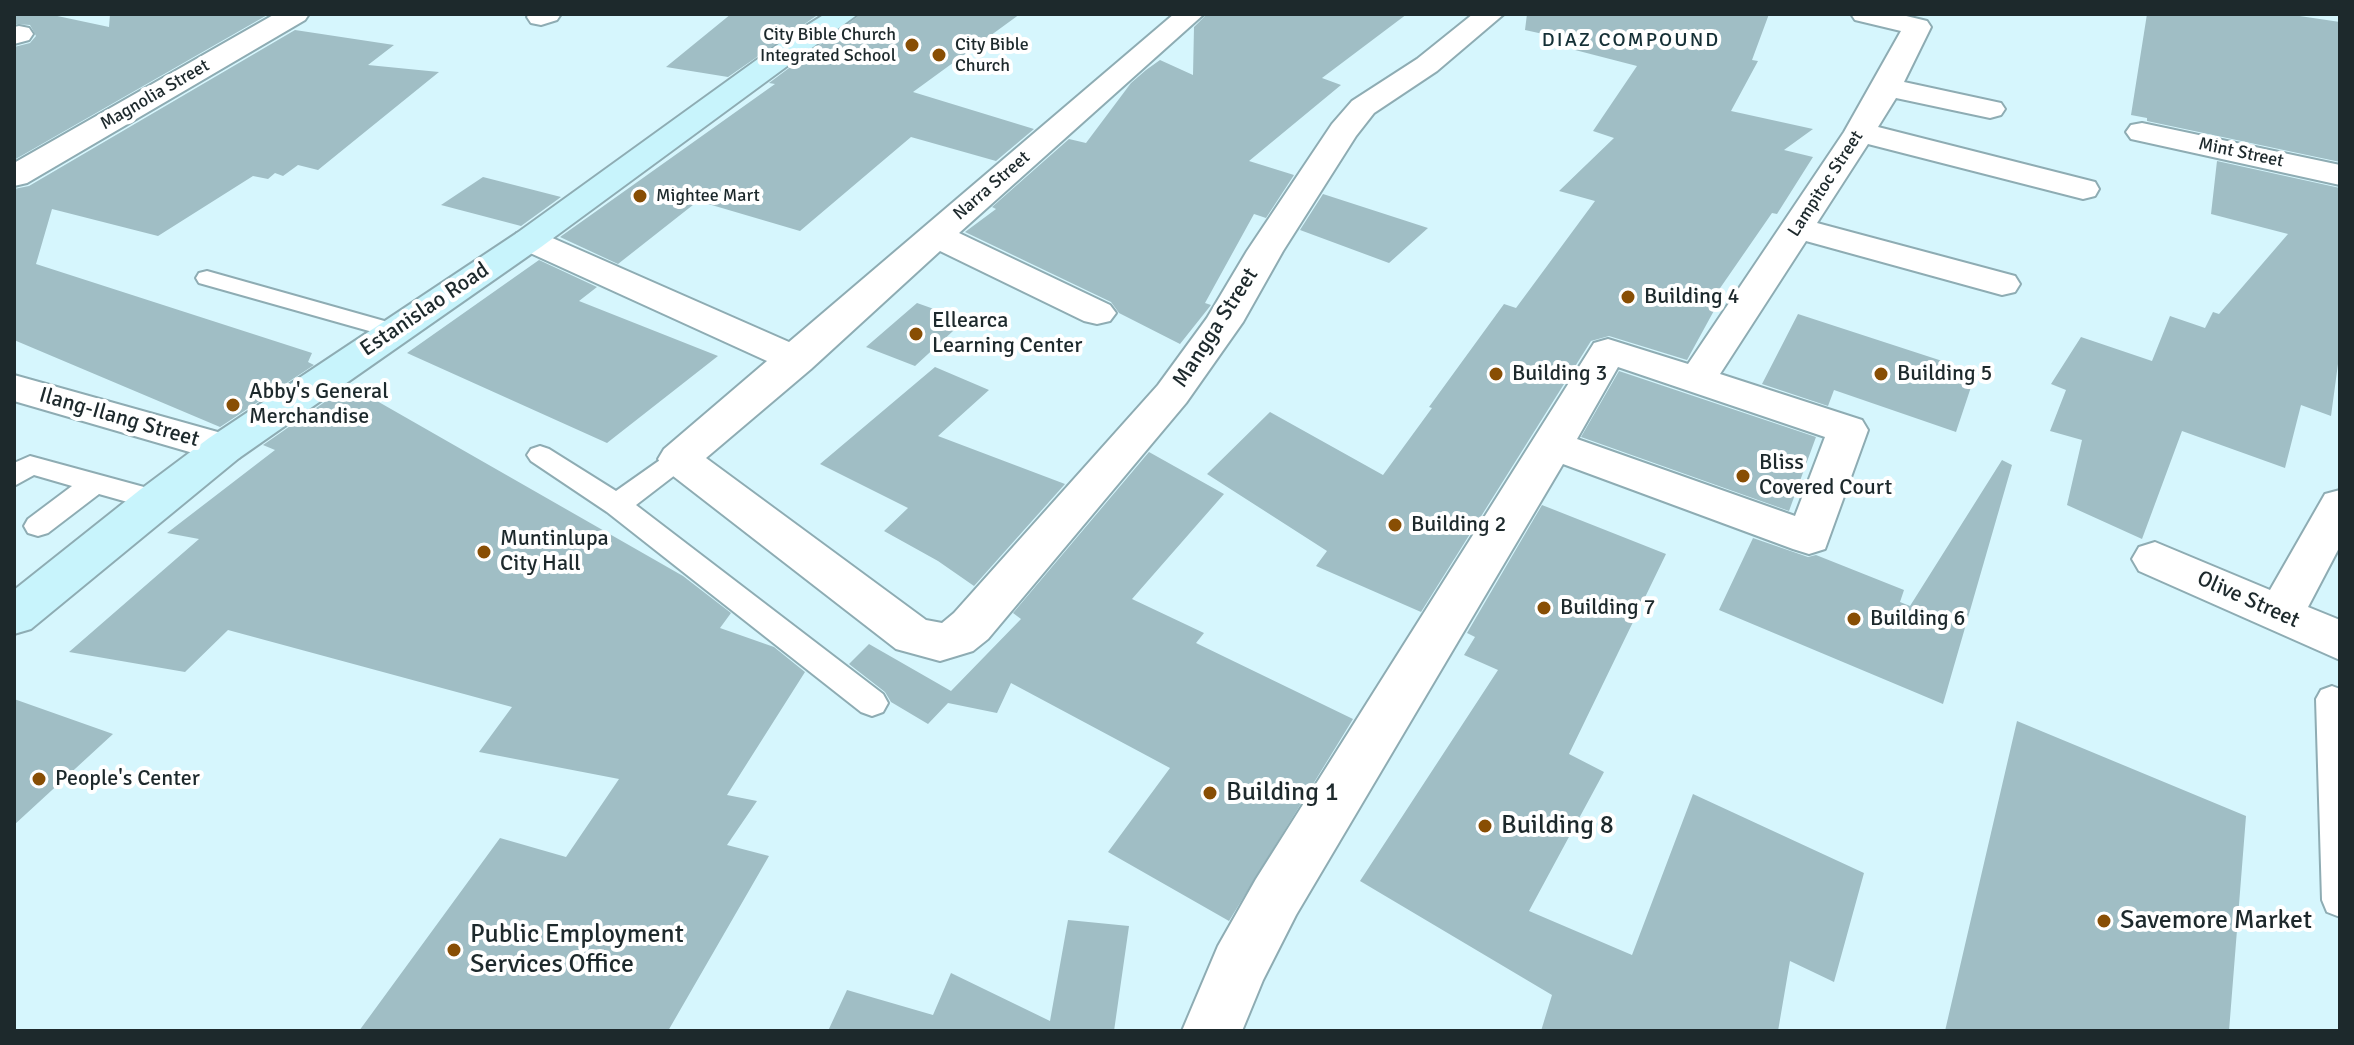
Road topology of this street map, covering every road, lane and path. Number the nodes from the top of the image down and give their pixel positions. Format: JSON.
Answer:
{"nodes":[{"id":1,"x":295,"y":14,"type":"edge"},
{"id":2,"x":844,"y":14,"type":"edge"},
{"id":3,"x":1190,"y":14,"type":"edge"},
{"id":4,"x":1490,"y":14,"type":"edge"},
{"id":5,"x":1881,"y":16,"type":"edge"},
{"id":6,"x":1887,"y":87,"type":"junction"},
{"id":7,"x":1990,"y":109,"type":"dead end"},
{"id":8,"x":1860,"y":132,"type":"junction"},
{"id":9,"x":2142,"y":132,"type":"dead end"},
{"id":10,"x":2340,"y":175,"type":"edge"},
{"id":11,"x":15,"y":176,"type":"edge"},
{"id":12,"x":2083,"y":189,"type":"dead end"},
{"id":13,"x":1797,"y":228,"type":"junction"},
{"id":14,"x":935,"y":235,"type":"junction"},
{"id":15,"x":529,"y":240,"type":"junction"},
{"id":16,"x":207,"y":278,"type":"dead end"},
{"id":17,"x":2002,"y":284,"type":"dead end"},
{"id":18,"x":1097,"y":313,"type":"dead end"},
{"id":19,"x":394,"y":331,"type":"junction"},
{"id":20,"x":797,"y":360,"type":"junction"},
{"id":21,"x":1697,"y":380,"type":"junction"},
{"id":22,"x":14,"y":388,"type":"edge"},
{"id":23,"x":1553,"y":445,"type":"junction"},
{"id":24,"x":224,"y":448,"type":"junction"},
{"id":25,"x":540,"y":455,"type":"dead end"},
{"id":26,"x":679,"y":459,"type":"junction"},
{"id":27,"x":14,"y":477,"type":"edge"},
{"id":28,"x":94,"y":483,"type":"junction"},
{"id":29,"x":156,"y":500,"type":"junction"},
{"id":30,"x":617,"y":505,"type":"junction"},
{"id":31,"x":2340,"y":505,"type":"edge"},
{"id":32,"x":76,"y":537,"type":"junction"},
{"id":33,"x":2155,"y":559,"type":"dead end"},
{"id":34,"x":2281,"y":614,"type":"junction"},
{"id":35,"x":14,"y":616,"type":"edge"},
{"id":36,"x":2340,"y":641,"type":"edge"},
{"id":37,"x":872,"y":703,"type":"dead end"},
{"id":38,"x":2340,"y":703,"type":"edge"},
{"id":39,"x":2340,"y":900,"type":"edge"},
{"id":40,"x":1212,"y":1031,"type":"edge"}],
"edges":[{"from":1,"to":11,"type":"street","name":"Magnolia Street"},
{"from":2,"to":15,"type":"street","name":"Estanislao Road"},
{"from":3,"to":14,"type":"street","name":"Narra Street"},
{"from":4,"to":26,"type":"street","name":"Mangga Street"},
{"from":5,"to":6,"type":"street","name":"Lampitoc Street"},
{"from":6,"to":7,"type":"street"},
{"from":6,"to":8,"type":"street","name":"Lampitoc Street"},
{"from":8,"to":12,"type":"street"},
{"from":8,"to":13,"type":"street","name":"Lampitoc Street"},
{"from":9,"to":10,"type":"street","name":"Mint Street"},
{"from":13,"to":17,"type":"street"},
{"from":13,"to":21,"type":"street","name":"Lampitoc Street"},
{"from":14,"to":18,"type":"street"},
{"from":14,"to":20,"type":"street","name":"Narra Street"},
{"from":15,"to":19,"type":"street","name":"Estanislao Road"},
{"from":15,"to":20,"type":"street"},
{"from":16,"to":19,"type":"lane"},
{"from":19,"to":24,"type":"street","name":"Estanislao Road"},
{"from":20,"to":26,"type":"street","name":"Narra Street"},
{"from":21,"to":23,"type":"street"},
{"from":21,"to":23,"type":"street"},
{"from":22,"to":24,"type":"street","name":"Ilang-Ilang Street"},
{"from":23,"to":40,"type":"street"},
{"from":24,"to":29,"type":"street","name":"Estanislao Road"},
{"from":25,"to":30,"type":"lane"},
{"from":26,"to":30,"type":"lane"},
{"from":27,"to":28,"type":"lane"},
{"from":28,"to":29,"type":"lane"},
{"from":28,"to":32,"type":"lane"},
{"from":29,"to":32,"type":"street","name":"Estanislao Road"},
{"from":30,"to":37,"type":"lane"},
{"from":31,"to":34,"type":"street"},
{"from":32,"to":35,"type":"street","name":"Estanislao Road"},
{"from":33,"to":34,"type":"street","name":"Olive Street"},
{"from":34,"to":36,"type":"street","name":"Olive Street"},
{"from":38,"to":39,"type":"lane"}]}
